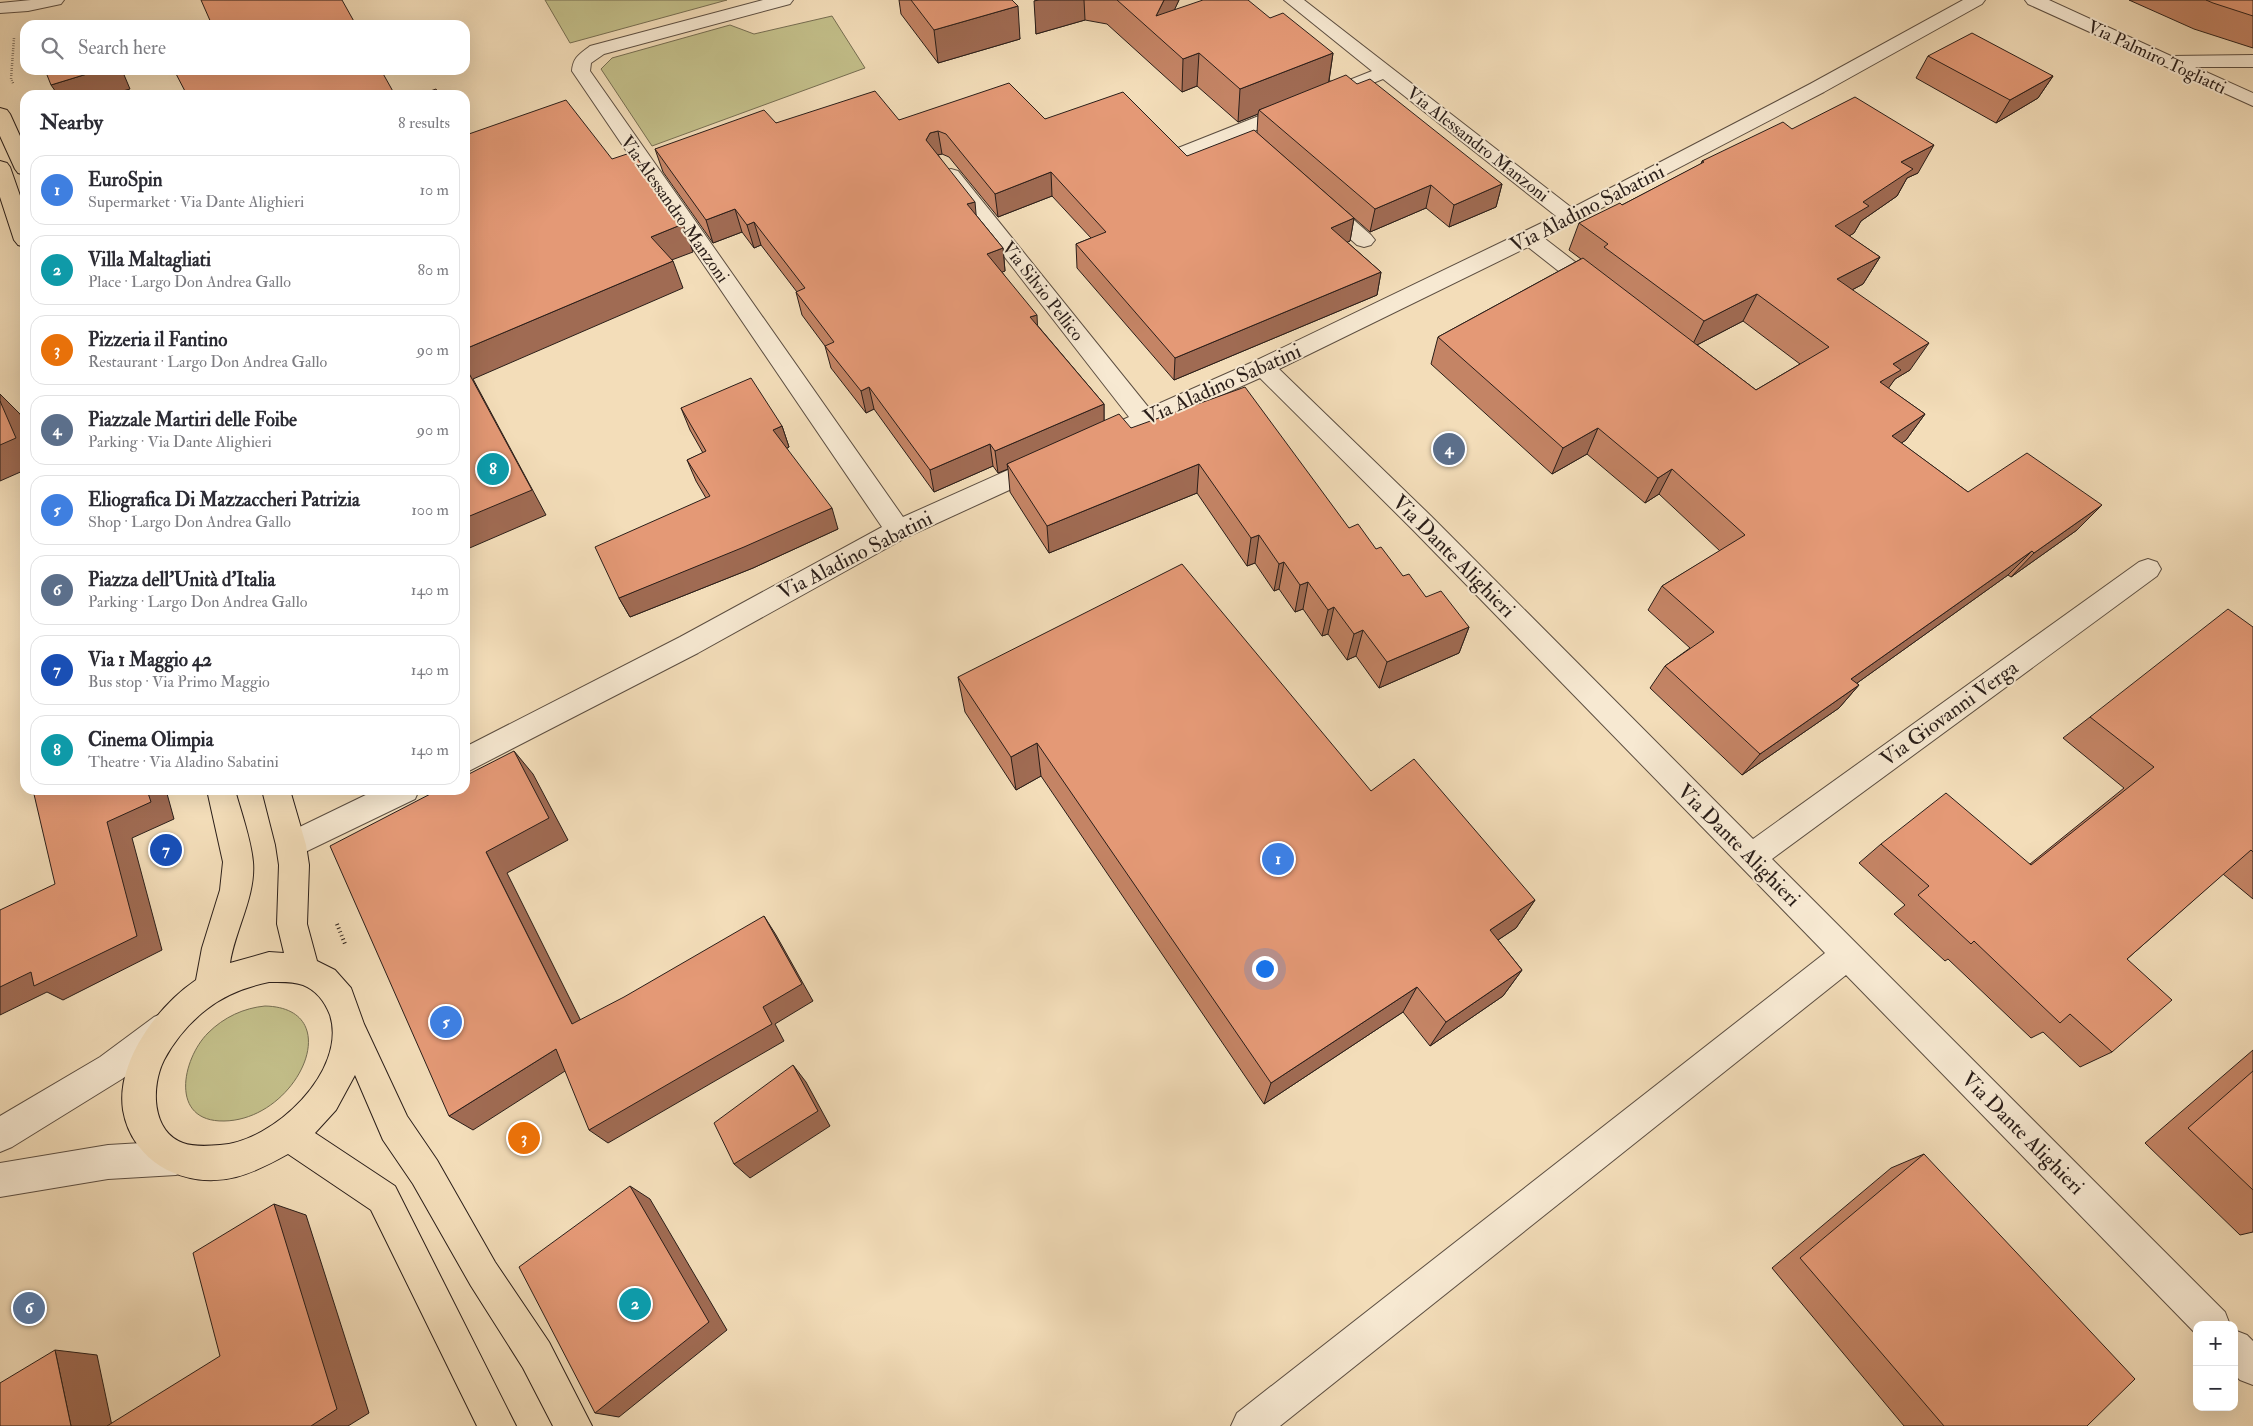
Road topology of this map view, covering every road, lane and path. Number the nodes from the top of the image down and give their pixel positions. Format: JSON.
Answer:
{"nodes":[{"id":1,"x":55,"y":0,"type":"edge"},
{"id":2,"x":784,"y":0,"type":"edge"},
{"id":3,"x":1293,"y":0,"type":"edge"},
{"id":4,"x":1976,"y":0,"type":"edge"},
{"id":5,"x":2034,"y":0,"type":"edge"},
{"id":6,"x":0,"y":8,"type":"edge"},
{"id":7,"x":14,"y":34,"type":"dead end"},
{"id":8,"x":2166,"y":61,"type":"junction"},
{"id":9,"x":2253,"y":61,"type":"edge"},
{"id":10,"x":1385,"y":72,"type":"junction"},
{"id":11,"x":14,"y":88,"type":"dead end"},
{"id":12,"x":2253,"y":100,"type":"edge"},
{"id":13,"x":0,"y":114,"type":"edge"},
{"id":14,"x":1185,"y":152,"type":"edge"},
{"id":15,"x":20,"y":158,"type":"edge"},
{"id":16,"x":941,"y":162,"type":"edge"},
{"id":17,"x":0,"y":167,"type":"edge"},
{"id":18,"x":1312,"y":194,"type":"edge"},
{"id":19,"x":1571,"y":216,"type":"junction"},
{"id":20,"x":20,"y":225,"type":"edge"},
{"id":21,"x":1529,"y":237,"type":"junction"},
{"id":22,"x":1364,"y":240,"type":"dead end"},
{"id":23,"x":1614,"y":303,"type":"edge"},
{"id":24,"x":1263,"y":367,"type":"junction"},
{"id":25,"x":1144,"y":419,"type":"junction"},
{"id":26,"x":898,"y":530,"type":"junction"},
{"id":27,"x":2148,"y":569,"type":"dead end"},
{"id":28,"x":470,"y":758,"type":"edge"},
{"id":29,"x":222,"y":795,"type":"edge"},
{"id":30,"x":277,"y":795,"type":"edge"},
{"id":31,"x":395,"y":795,"type":"edge"},
{"id":32,"x":291,"y":845,"type":"junction"},
{"id":33,"x":1751,"y":857,"type":"junction"},
{"id":34,"x":336,"y":921,"type":"dead end"},
{"id":35,"x":346,"y":948,"type":"dead end"},
{"id":36,"x":1848,"y":954,"type":"junction"},
{"id":37,"x":304,"y":970,"type":"junction"},
{"id":38,"x":210,"y":988,"type":"junction"},
{"id":39,"x":169,"y":1025,"type":"junction"},
{"id":40,"x":349,"y":1026,"type":"junction"},
{"id":41,"x":288,"y":1134,"type":"junction"},
{"id":42,"x":0,"y":1135,"type":"edge"},
{"id":43,"x":176,"y":1158,"type":"junction"},
{"id":44,"x":0,"y":1180,"type":"edge"},
{"id":45,"x":2208,"y":1321,"type":"edge"},
{"id":46,"x":2238,"y":1352,"type":"edge"},
{"id":47,"x":2253,"y":1367,"type":"edge"},
{"id":48,"x":498,"y":1426,"type":"edge"},
{"id":49,"x":573,"y":1426,"type":"edge"},
{"id":50,"x":1250,"y":1426,"type":"edge"}],
"edges":[{"from":1,"to":6,"type":"street"},
{"from":2,"to":26,"type":"street","name":"Via Alessandro Manzoni"},
{"from":3,"to":10,"type":"street","name":"Via Alessandro Manzoni"},
{"from":4,"to":19,"type":"street","name":"Via Aladino Sabatini"},
{"from":5,"to":8,"type":"street","name":"Via Palmiro Togliatti"},
{"from":7,"to":11,"type":"path"},
{"from":8,"to":9,"type":"street"},
{"from":8,"to":12,"type":"street","name":"Via Palmiro Togliatti"},
{"from":10,"to":14,"type":"street","name":"Via Alessandro Manzoni"},
{"from":10,"to":19,"type":"street","name":"Via Alessandro Manzoni"},
{"from":13,"to":15,"type":"main road"},
{"from":16,"to":25,"type":"street","name":"Via Silvio Pellico"},
{"from":17,"to":20,"type":"main road"},
{"from":18,"to":22,"type":"street"},
{"from":19,"to":21,"type":"street","name":"Via Aladino Sabatini"},
{"from":21,"to":23,"type":"street"},
{"from":21,"to":24,"type":"street","name":"Via Aladino Sabatini"},
{"from":24,"to":25,"type":"street","name":"Via Aladino Sabatini"},
{"from":24,"to":33,"type":"street","name":"Via Dante Alighieri"},
{"from":25,"to":26,"type":"street","name":"Via Aladino Sabatini"},
{"from":26,"to":28,"type":"street","name":"Via Aladino Sabatini"},
{"from":27,"to":33,"type":"street","name":"Via Giovanni Verga"},
{"from":29,"to":38,"type":"main road"},
{"from":30,"to":32,"type":"main road"},
{"from":31,"to":32,"type":"street"},
{"from":32,"to":37,"type":"main road"},
{"from":33,"to":36,"type":"street","name":"Via Dante Alighieri"},
{"from":34,"to":35,"type":"path"},
{"from":36,"to":45,"type":"street","name":"Via Dante Alighieri"},
{"from":36,"to":50,"type":"street"},
{"from":37,"to":38,"type":"main road"},
{"from":37,"to":40,"type":"main road"},
{"from":38,"to":39,"type":"main road"},
{"from":39,"to":42,"type":"street"},
{"from":39,"to":43,"type":"main road"},
{"from":40,"to":41,"type":"main road"},
{"from":40,"to":49,"type":"main road"},
{"from":41,"to":43,"type":"main road"},
{"from":41,"to":48,"type":"main road"},
{"from":43,"to":44,"type":"street"},
{"from":46,"to":47,"type":"street"}]}
